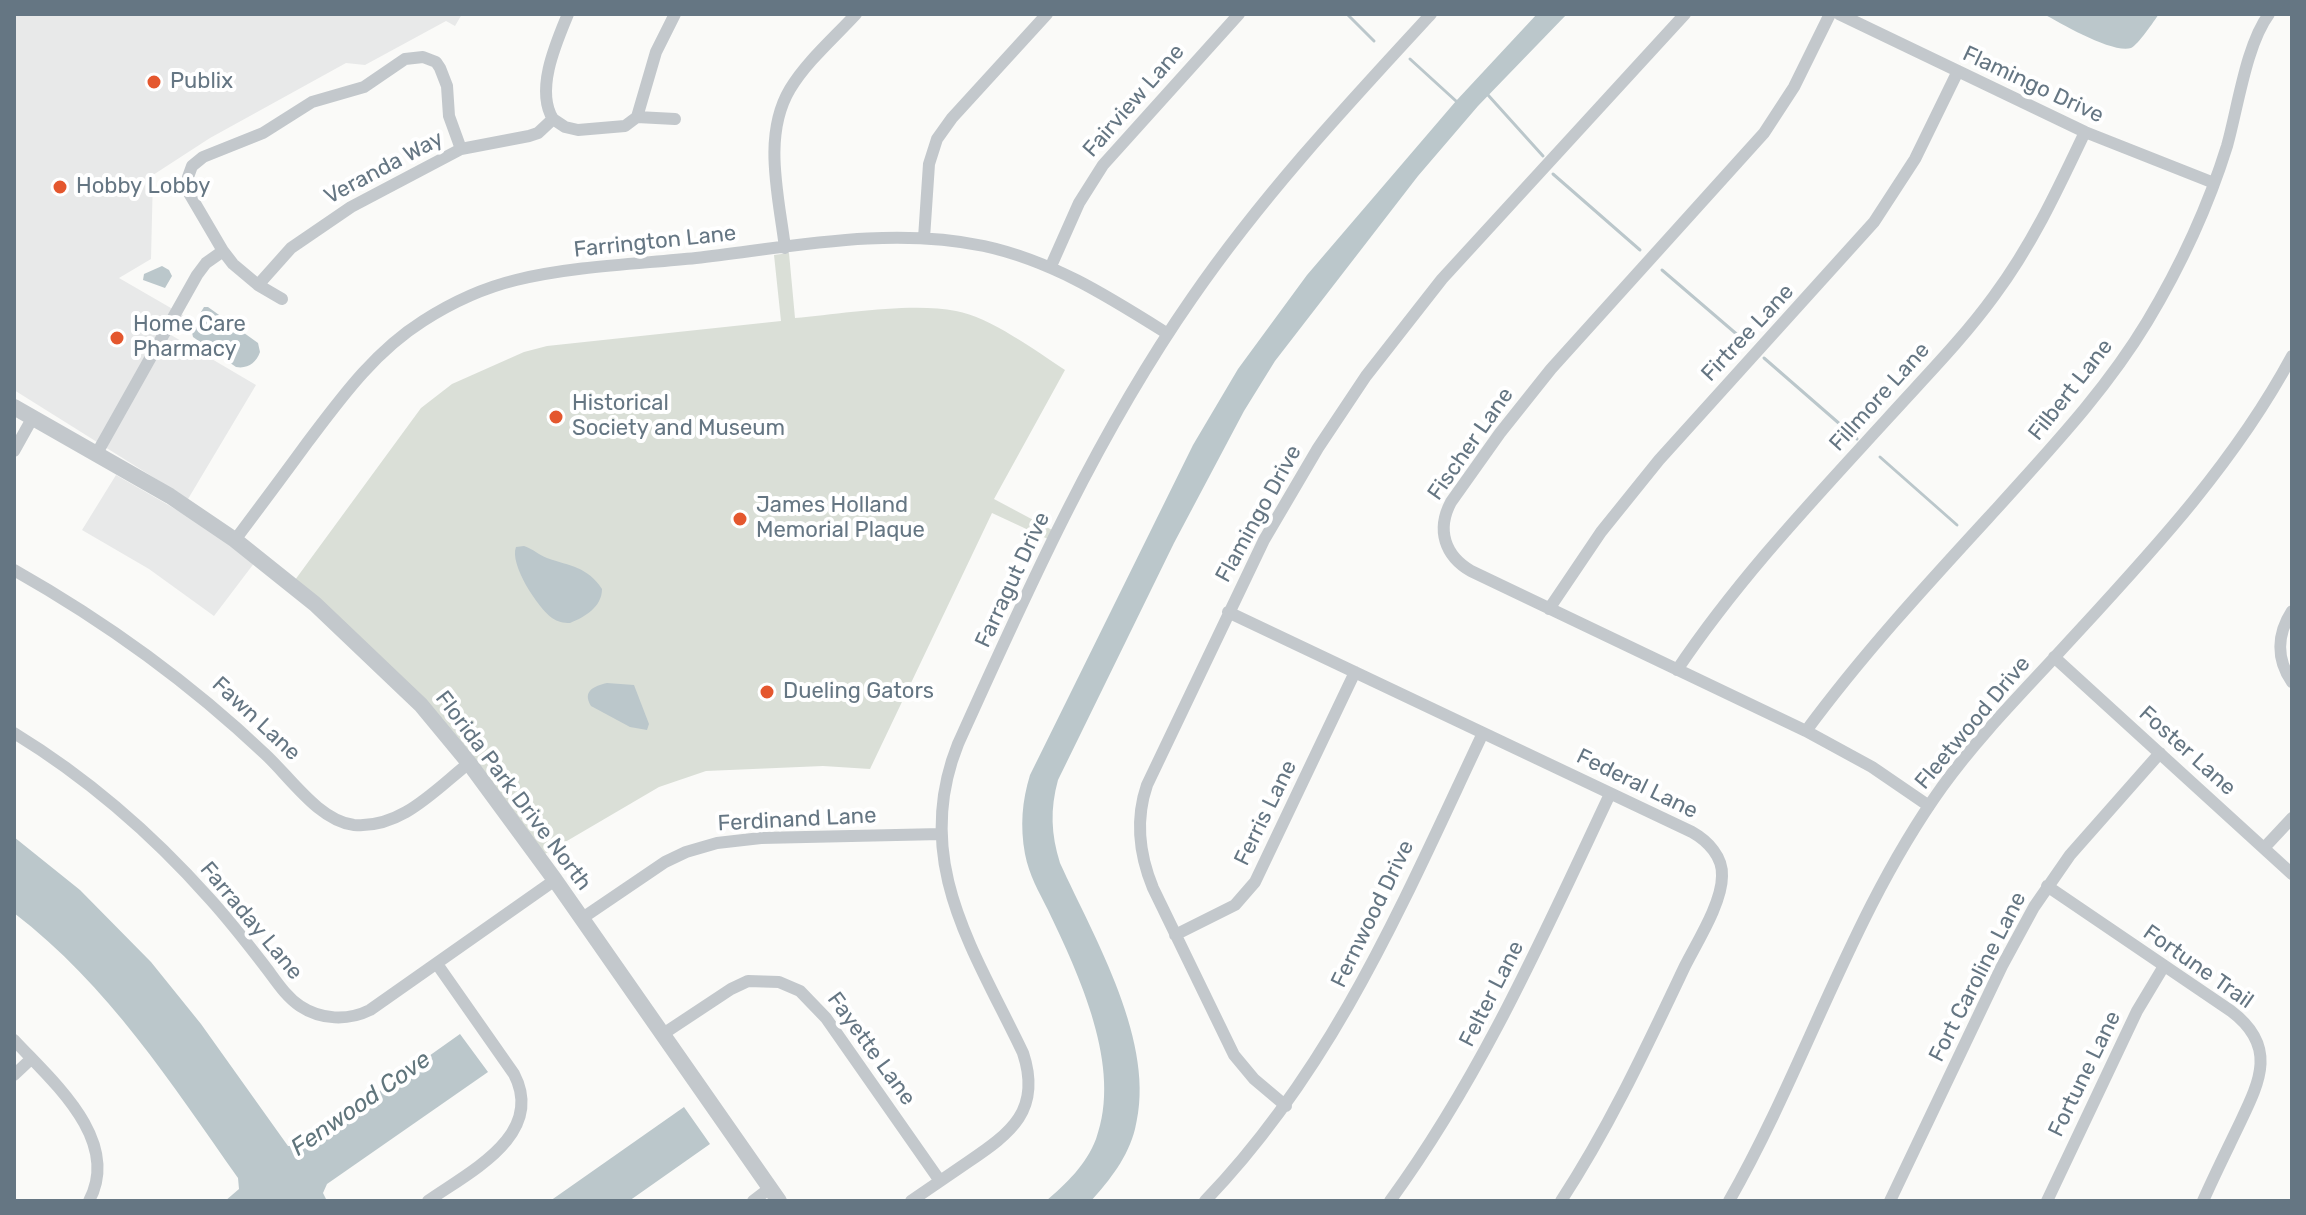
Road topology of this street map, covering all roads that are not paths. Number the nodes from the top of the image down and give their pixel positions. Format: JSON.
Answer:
{"nodes":[{"id":1,"x":568,"y":14,"type":"edge"},
{"id":2,"x":675,"y":14,"type":"edge"},
{"id":3,"x":856,"y":14,"type":"edge"},
{"id":4,"x":1047,"y":14,"type":"edge"},
{"id":5,"x":1239,"y":14,"type":"edge"},
{"id":6,"x":1431,"y":14,"type":"edge"},
{"id":7,"x":1685,"y":14,"type":"edge"},
{"id":8,"x":1830,"y":14,"type":"edge"},
{"id":9,"x":1839,"y":14,"type":"edge"},
{"id":10,"x":2269,"y":14,"type":"edge"},
{"id":11,"x":1958,"y":71,"type":"junction"},
{"id":12,"x":637,"y":117,"type":"junction"},
{"id":13,"x":553,"y":119,"type":"junction"},
{"id":14,"x":675,"y":119,"type":"dead end"},
{"id":15,"x":2085,"y":132,"type":"junction"},
{"id":16,"x":461,"y":149,"type":"junction"},
{"id":17,"x":2214,"y":183,"type":"junction"},
{"id":18,"x":924,"y":238,"type":"junction"},
{"id":19,"x":785,"y":248,"type":"junction"},
{"id":20,"x":223,"y":251,"type":"junction"},
{"id":21,"x":1051,"y":266,"type":"junction"},
{"id":22,"x":258,"y":285,"type":"junction"},
{"id":23,"x":282,"y":299,"type":"dead end"},
{"id":24,"x":1168,"y":334,"type":"junction"},
{"id":25,"x":2292,"y":356,"type":"edge"},
{"id":26,"x":14,"y":407,"type":"edge"},
{"id":27,"x":33,"y":417,"type":"junction"},
{"id":28,"x":14,"y":451,"type":"edge"},
{"id":29,"x":97,"y":453,"type":"junction"},
{"id":30,"x":235,"y":540,"type":"junction"},
{"id":31,"x":14,"y":570,"type":"edge"},
{"id":32,"x":1549,"y":609,"type":"junction"},
{"id":33,"x":2292,"y":611,"type":"edge"},
{"id":34,"x":1228,"y":612,"type":"junction"},
{"id":35,"x":2054,"y":657,"type":"junction"},
{"id":36,"x":1677,"y":670,"type":"junction"},
{"id":37,"x":1355,"y":672,"type":"junction"},
{"id":38,"x":2292,"y":682,"type":"edge"},
{"id":39,"x":1806,"y":731,"type":"junction"},
{"id":40,"x":14,"y":733,"type":"edge"},
{"id":41,"x":1483,"y":733,"type":"junction"},
{"id":42,"x":2160,"y":753,"type":"junction"},
{"id":43,"x":469,"y":763,"type":"junction"},
{"id":44,"x":1610,"y":794,"type":"junction"},
{"id":45,"x":1929,"y":806,"type":"junction"},
{"id":46,"x":2292,"y":818,"type":"edge"},
{"id":47,"x":941,"y":834,"type":"junction"},
{"id":48,"x":2264,"y":848,"type":"junction"},
{"id":49,"x":2292,"y":874,"type":"edge"},
{"id":50,"x":555,"y":880,"type":"junction"},
{"id":51,"x":2047,"y":886,"type":"junction"},
{"id":52,"x":581,"y":919,"type":"junction"},
{"id":53,"x":1175,"y":935,"type":"junction"},
{"id":54,"x":437,"y":964,"type":"junction"},
{"id":55,"x":2164,"y":966,"type":"junction"},
{"id":56,"x":663,"y":1034,"type":"junction"},
{"id":57,"x":14,"y":1040,"type":"edge"},
{"id":58,"x":31,"y":1059,"type":"junction"},
{"id":59,"x":14,"y":1075,"type":"edge"},
{"id":60,"x":1286,"y":1106,"type":"junction"},
{"id":61,"x":940,"y":1181,"type":"junction"},
{"id":62,"x":775,"y":1195,"type":"edge"},
{"id":63,"x":89,"y":1201,"type":"edge"},
{"id":64,"x":428,"y":1201,"type":"edge"},
{"id":65,"x":753,"y":1201,"type":"edge"},
{"id":66,"x":911,"y":1201,"type":"edge"},
{"id":67,"x":1205,"y":1201,"type":"edge"},
{"id":68,"x":1390,"y":1201,"type":"edge"},
{"id":69,"x":1561,"y":1201,"type":"edge"},
{"id":70,"x":1729,"y":1201,"type":"edge"},
{"id":71,"x":1890,"y":1201,"type":"edge"},
{"id":72,"x":2047,"y":1201,"type":"edge"},
{"id":73,"x":2203,"y":1201,"type":"edge"}],
"edges":[{"from":1,"to":13,"type":"street"},
{"from":2,"to":12,"type":"street"},
{"from":3,"to":19,"type":"street"},
{"from":4,"to":18,"type":"street"},
{"from":5,"to":21,"type":"street","name":"Fairview Lane"},
{"from":6,"to":24,"type":"street","name":"Farragut Drive"},
{"from":7,"to":34,"type":"street","name":"Flamingo Drive"},
{"from":8,"to":32,"type":"street","name":"Fischer Lane"},
{"from":9,"to":11,"type":"street","name":"Flamingo Drive"},
{"from":10,"to":17,"type":"street","name":"Filbert Lane"},
{"from":11,"to":15,"type":"street","name":"Flamingo Drive"},
{"from":11,"to":32,"type":"street","name":"Firtree Lane"},
{"from":12,"to":13,"type":"street"},
{"from":12,"to":14,"type":"street"},
{"from":13,"to":16,"type":"street","name":"Veranda Way"},
{"from":15,"to":17,"type":"street","name":"Flamingo Drive"},
{"from":15,"to":36,"type":"street","name":"Fillmore Lane"},
{"from":16,"to":20,"type":"street"},
{"from":16,"to":22,"type":"street","name":"Veranda Way"},
{"from":17,"to":39,"type":"street","name":"Filbert Lane"},
{"from":18,"to":19,"type":"street","name":"Farrington Lane"},
{"from":18,"to":21,"type":"street","name":"Farrington Lane"},
{"from":19,"to":30,"type":"street","name":"Farrington Lane"},
{"from":20,"to":22,"type":"street"},
{"from":20,"to":29,"type":"street"},
{"from":21,"to":24,"type":"street","name":"Farrington Lane"},
{"from":22,"to":23,"type":"street"},
{"from":24,"to":47,"type":"street","name":"Farragut Drive"},
{"from":25,"to":35,"type":"street","name":"Fleetwood Drive"},
{"from":26,"to":27,"type":"street","name":"Florida Park Drive North"},
{"from":27,"to":28,"type":"street"},
{"from":27,"to":29,"type":"street","name":"Florida Park Drive North"},
{"from":29,"to":30,"type":"street","name":"Florida Park Drive North"},
{"from":30,"to":43,"type":"street","name":"Florida Park Drive North"},
{"from":31,"to":43,"type":"street","name":"Fawn Lane"},
{"from":32,"to":36,"type":"street","name":"Fischer Lane"},
{"from":33,"to":38,"type":"street"},
{"from":34,"to":37,"type":"street","name":"Federal Lane"},
{"from":34,"to":53,"type":"street","name":"Flamingo Drive"},
{"from":35,"to":42,"type":"street","name":"Foster Lane"},
{"from":35,"to":45,"type":"street","name":"Fleetwood Drive"},
{"from":36,"to":39,"type":"street","name":"Fischer Lane"},
{"from":37,"to":41,"type":"street","name":"Federal Lane"},
{"from":37,"to":53,"type":"street","name":"Ferris Lane"},
{"from":39,"to":45,"type":"street","name":"Fischer Lane"},
{"from":40,"to":54,"type":"street","name":"Farraday Lane"},
{"from":41,"to":44,"type":"street","name":"Federal Lane"},
{"from":41,"to":60,"type":"street","name":"Fernwood Drive"},
{"from":42,"to":48,"type":"street","name":"Foster Lane"},
{"from":42,"to":51,"type":"street","name":"Fort Caroline Lane"},
{"from":43,"to":50,"type":"street","name":"Florida Park Drive North"},
{"from":44,"to":68,"type":"street","name":"Felter Lane"},
{"from":44,"to":69,"type":"street","name":"Federal Lane"},
{"from":45,"to":70,"type":"street","name":"Fleetwood Drive"},
{"from":46,"to":48,"type":"street"},
{"from":47,"to":52,"type":"street","name":"Ferdinand Lane"},
{"from":47,"to":61,"type":"street","name":"Farragut Drive"},
{"from":48,"to":49,"type":"street","name":"Foster Lane"},
{"from":50,"to":52,"type":"street","name":"Florida Park Drive North"},
{"from":50,"to":54,"type":"street","name":"Farraday Lane"},
{"from":51,"to":55,"type":"street","name":"Fortune Trail"},
{"from":51,"to":71,"type":"street","name":"Fort Caroline Lane"},
{"from":52,"to":56,"type":"street","name":"Florida Park Drive North"},
{"from":53,"to":60,"type":"street","name":"Flamingo Drive"},
{"from":54,"to":64,"type":"street"},
{"from":55,"to":72,"type":"street","name":"Fortune Lane"},
{"from":55,"to":73,"type":"street","name":"Fortune Trail"},
{"from":56,"to":61,"type":"street","name":"Fayette Lane"},
{"from":56,"to":62,"type":"street","name":"Florida Park Drive North"},
{"from":57,"to":58,"type":"street"},
{"from":58,"to":59,"type":"street"},
{"from":58,"to":63,"type":"street"},
{"from":60,"to":67,"type":"street","name":"Fernwood Drive"},
{"from":61,"to":66,"type":"street","name":"Farragut Drive"},
{"from":62,"to":65,"type":"street"}]}
